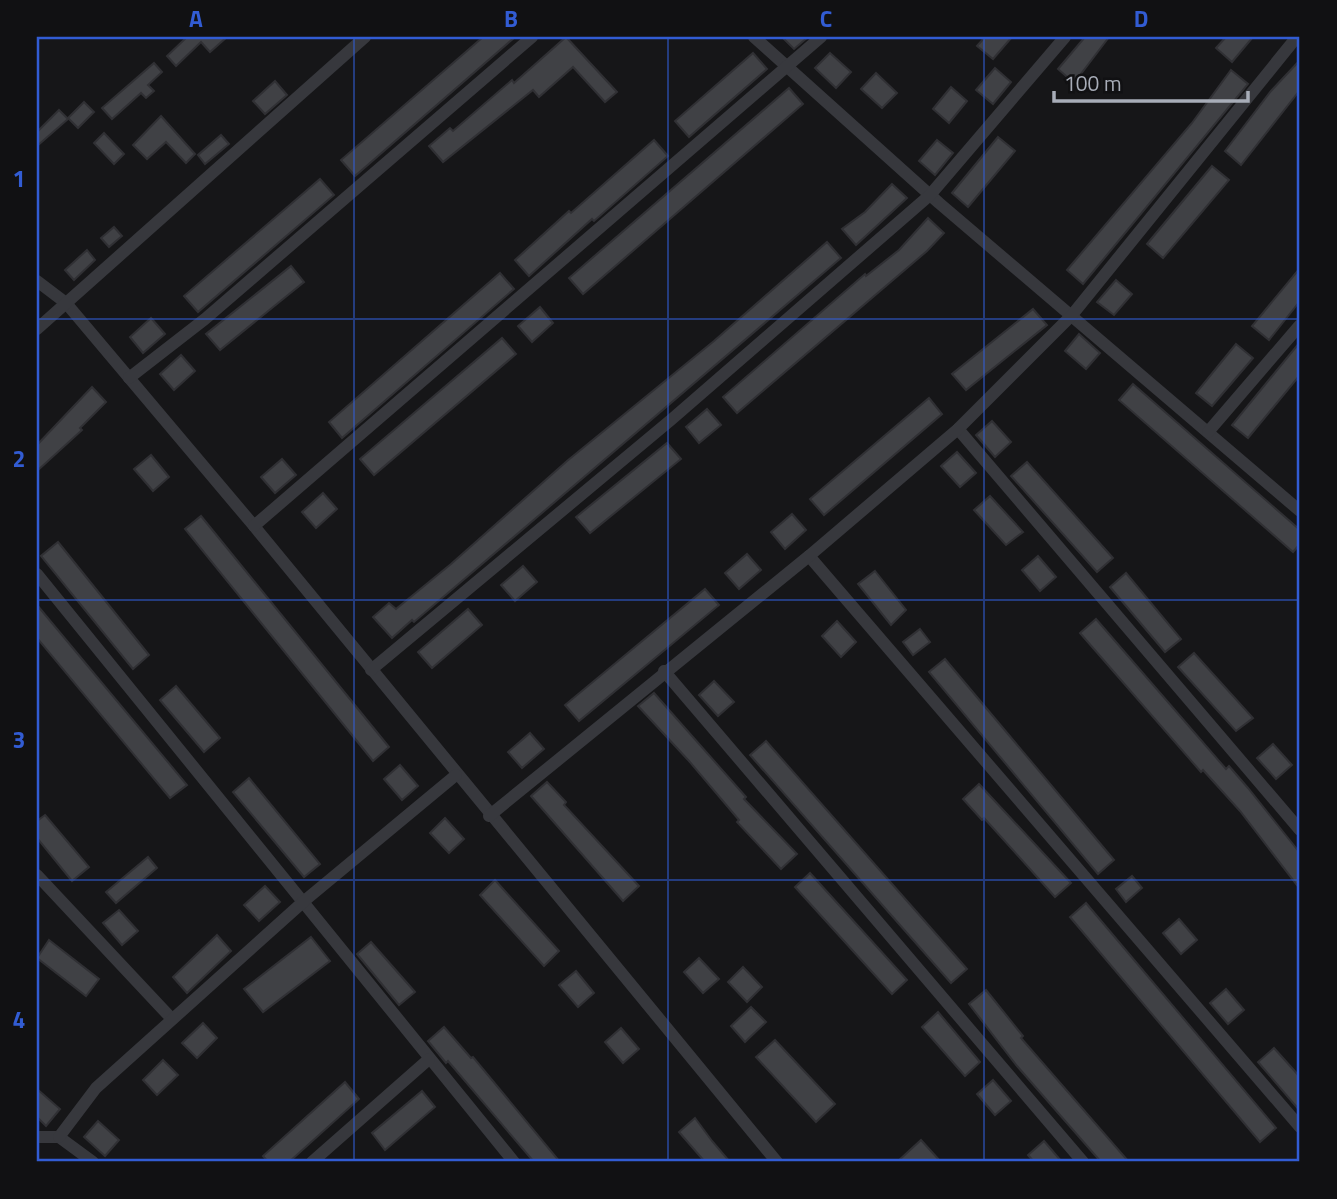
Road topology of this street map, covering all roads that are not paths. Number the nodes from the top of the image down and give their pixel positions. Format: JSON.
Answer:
{"nodes":[{"id":1,"x":365,"y":37,"type":"edge"},
{"id":2,"x":532,"y":37,"type":"edge"},
{"id":3,"x":754,"y":37,"type":"edge"},
{"id":4,"x":821,"y":37,"type":"edge"},
{"id":5,"x":1065,"y":37,"type":"edge"},
{"id":6,"x":1296,"y":38,"type":"edge"},
{"id":7,"x":788,"y":67,"type":"junction"},
{"id":8,"x":930,"y":195,"type":"junction"},
{"id":9,"x":37,"y":281,"type":"edge"},
{"id":10,"x":66,"y":303,"type":"junction"},
{"id":11,"x":1072,"y":315,"type":"junction"},
{"id":12,"x":1300,"y":325,"type":"edge"},
{"id":13,"x":37,"y":329,"type":"edge"},
{"id":14,"x":129,"y":378,"type":"junction"},
{"id":15,"x":958,"y":429,"type":"junction"},
{"id":16,"x":1208,"y":432,"type":"junction"},
{"id":17,"x":1300,"y":511,"type":"edge"},
{"id":18,"x":254,"y":526,"type":"junction"},
{"id":19,"x":809,"y":556,"type":"junction"},
{"id":20,"x":37,"y":574,"type":"edge"},
{"id":21,"x":371,"y":670,"type":"junction"},
{"id":22,"x":664,"y":671,"type":"junction"},
{"id":23,"x":456,"y":775,"type":"junction"},
{"id":24,"x":489,"y":816,"type":"junction"},
{"id":25,"x":1300,"y":830,"type":"edge"},
{"id":26,"x":37,"y":876,"type":"edge"},
{"id":27,"x":303,"y":902,"type":"junction"},
{"id":28,"x":172,"y":1020,"type":"junction"},
{"id":29,"x":429,"y":1059,"type":"junction"},
{"id":30,"x":1300,"y":1127,"type":"edge"},
{"id":31,"x":37,"y":1137,"type":"edge"},
{"id":32,"x":59,"y":1137,"type":"junction"},
{"id":33,"x":93,"y":1162,"type":"edge"},
{"id":34,"x":312,"y":1162,"type":"edge"},
{"id":35,"x":513,"y":1162,"type":"edge"},
{"id":36,"x":777,"y":1162,"type":"edge"},
{"id":37,"x":1083,"y":1162,"type":"edge"}],
"edges":[{"from":1,"to":10,"type":"street"},
{"from":2,"to":14,"type":"street"},
{"from":3,"to":7,"type":"street"},
{"from":4,"to":7,"type":"street"},
{"from":5,"to":8,"type":"street"},
{"from":6,"to":11,"type":"street"},
{"from":7,"to":8,"type":"street"},
{"from":7,"to":18,"type":"street"},
{"from":8,"to":11,"type":"street"},
{"from":8,"to":21,"type":"street"},
{"from":9,"to":10,"type":"street"},
{"from":10,"to":13,"type":"street"},
{"from":10,"to":14,"type":"street"},
{"from":11,"to":15,"type":"street"},
{"from":11,"to":16,"type":"street"},
{"from":12,"to":16,"type":"street"},
{"from":14,"to":18,"type":"street"},
{"from":15,"to":19,"type":"street"},
{"from":15,"to":25,"type":"street"},
{"from":16,"to":17,"type":"street"},
{"from":18,"to":21,"type":"street"},
{"from":19,"to":22,"type":"street"},
{"from":19,"to":30,"type":"street"},
{"from":20,"to":27,"type":"street"},
{"from":21,"to":23,"type":"street"},
{"from":22,"to":24,"type":"street"},
{"from":22,"to":37,"type":"street"},
{"from":23,"to":24,"type":"street"},
{"from":23,"to":27,"type":"street"},
{"from":24,"to":36,"type":"street"},
{"from":26,"to":28,"type":"street"},
{"from":27,"to":28,"type":"street"},
{"from":27,"to":29,"type":"street"},
{"from":28,"to":32,"type":"street"},
{"from":29,"to":34,"type":"street"},
{"from":29,"to":35,"type":"street"},
{"from":31,"to":32,"type":"street"},
{"from":32,"to":33,"type":"street"}]}
